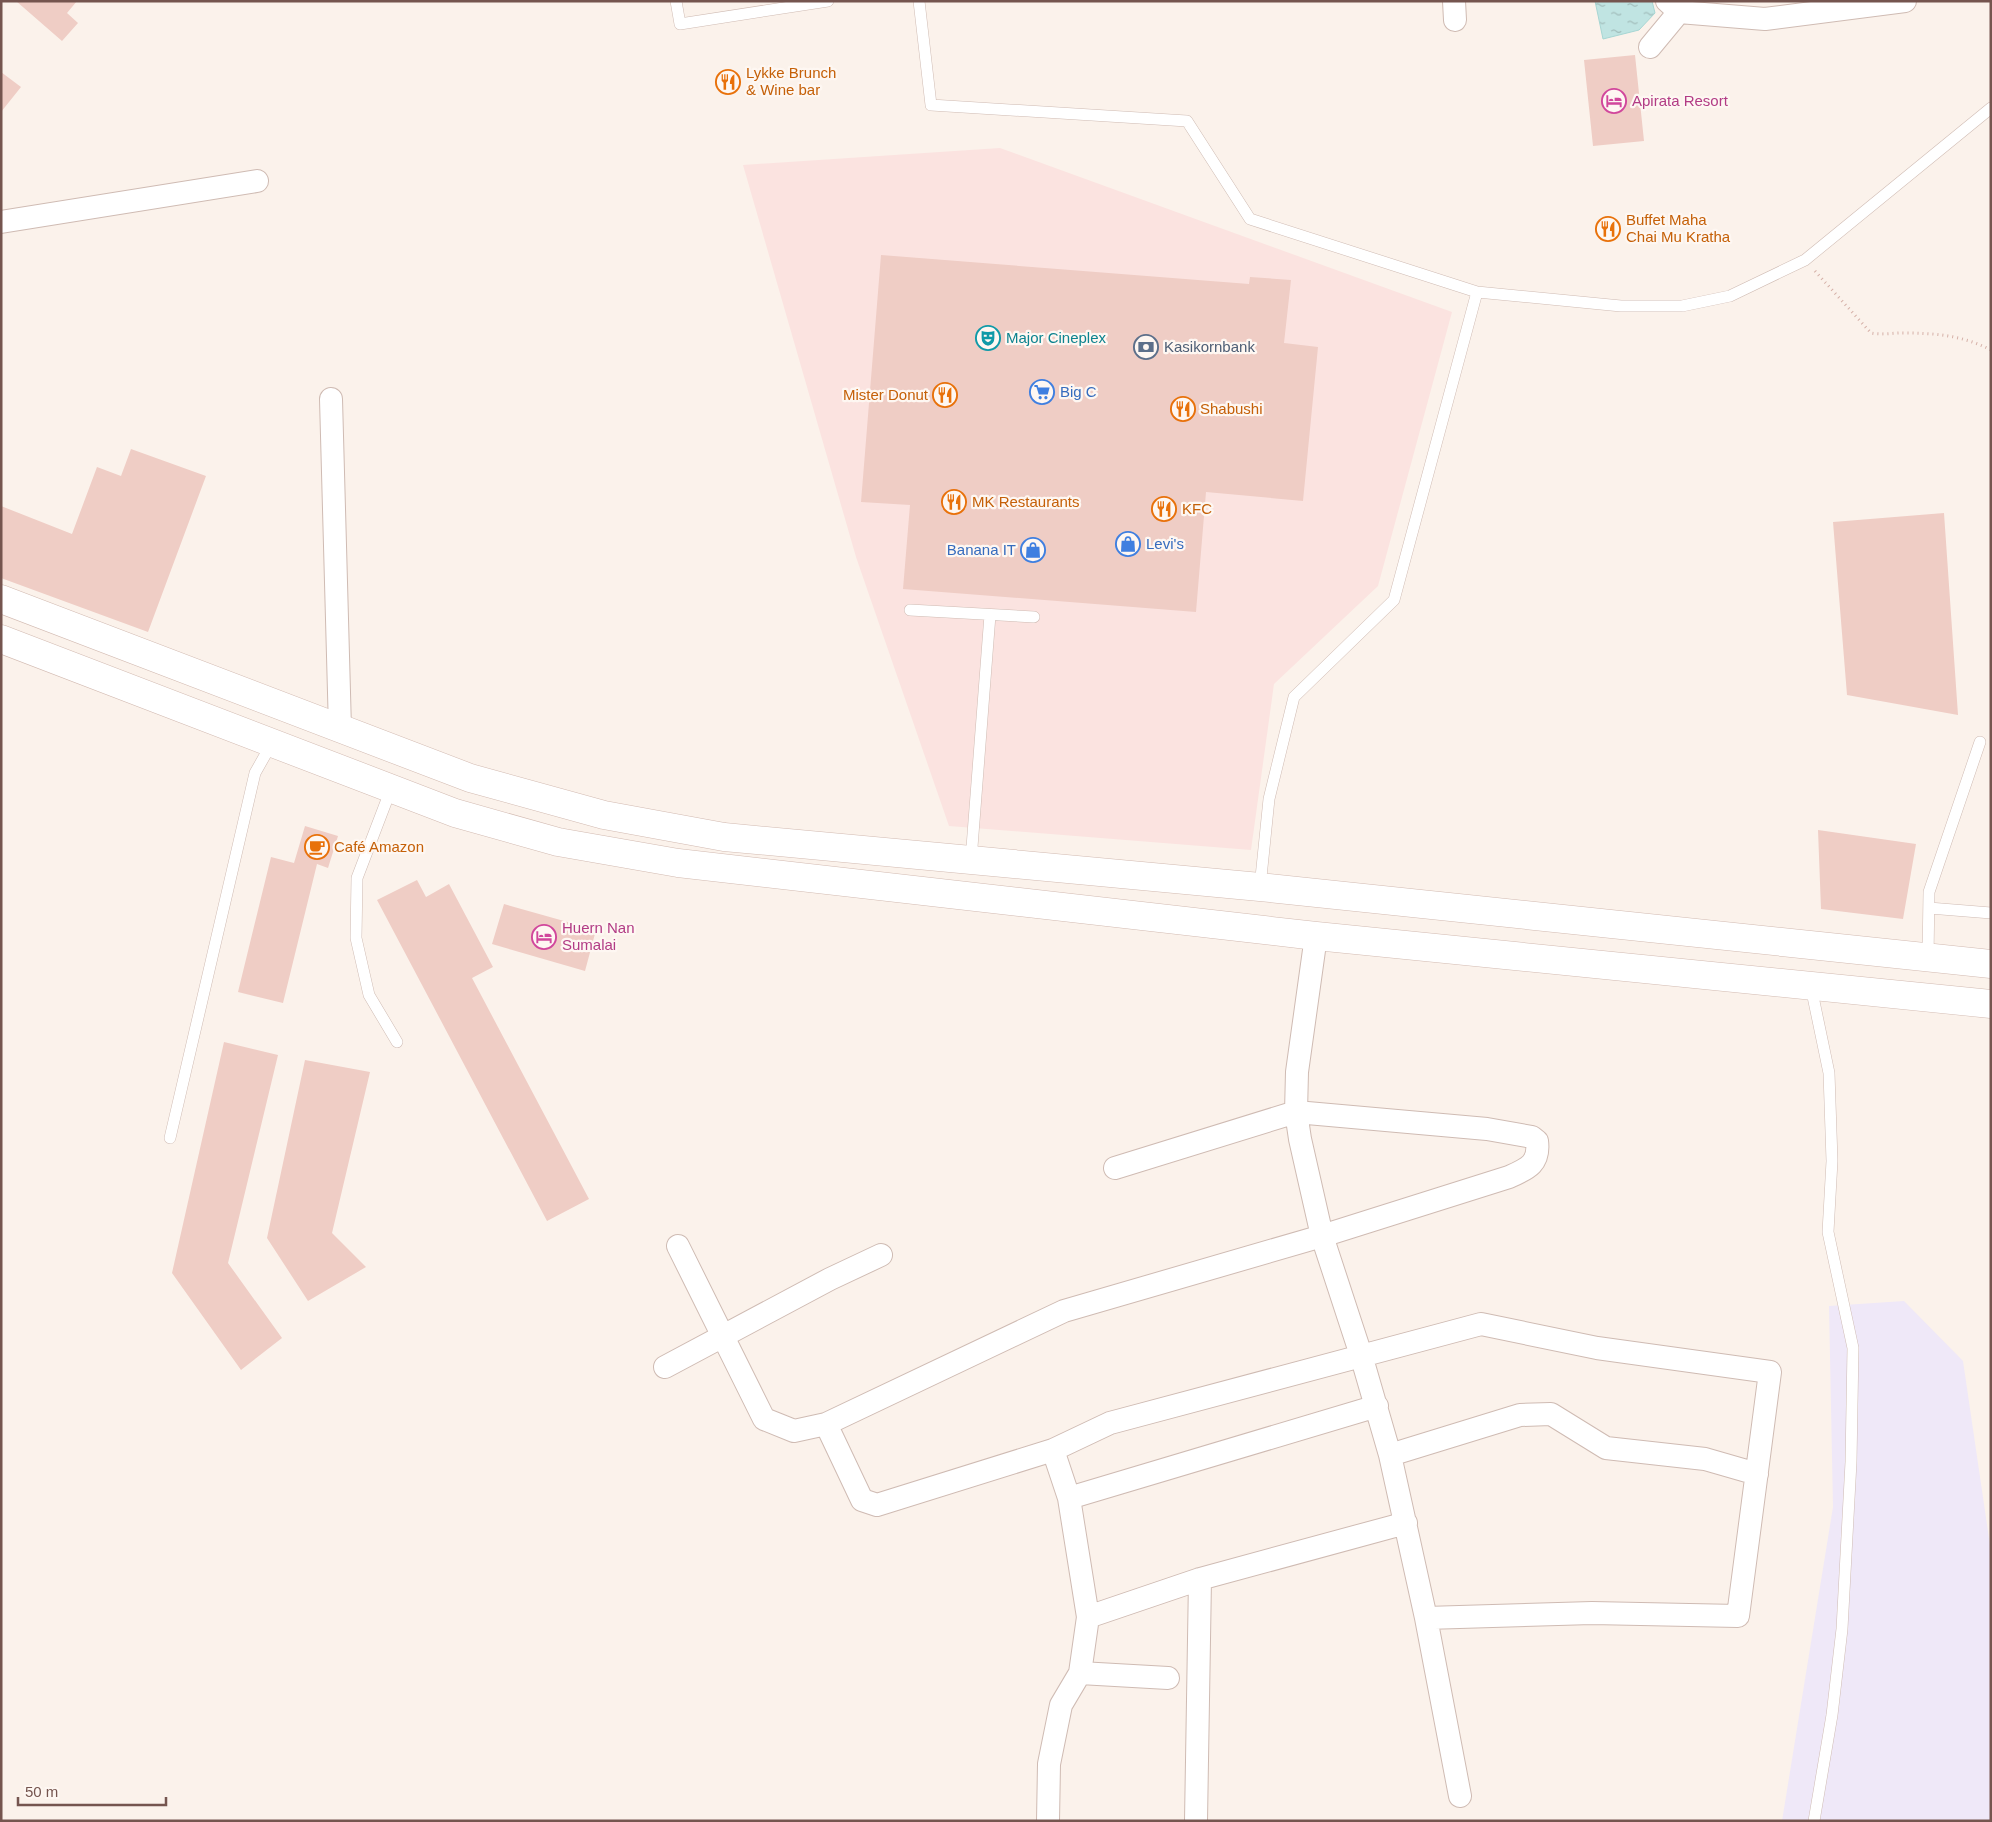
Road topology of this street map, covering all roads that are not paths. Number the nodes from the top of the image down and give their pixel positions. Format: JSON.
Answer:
{"nodes":[{"id":1,"x":676,"y":1,"type":"edge"},
{"id":2,"x":828,"y":1,"type":"edge"},
{"id":3,"x":919,"y":1,"type":"edge"},
{"id":4,"x":1905,"y":1,"type":"edge"},
{"id":5,"x":1673,"y":7,"type":"edge"},
{"id":6,"x":1650,"y":46,"type":"dead end"},
{"id":7,"x":1991,"y":108,"type":"edge"},
{"id":8,"x":257,"y":181,"type":"dead end"},
{"id":9,"x":1,"y":222,"type":"edge"},
{"id":10,"x":1477,"y":292,"type":"junction"},
{"id":11,"x":331,"y":399,"type":"dead end"},
{"id":12,"x":1,"y":599,"type":"edge"},
{"id":13,"x":910,"y":610,"type":"dead end"},
{"id":14,"x":990,"y":615,"type":"junction"},
{"id":15,"x":1034,"y":617,"type":"dead end"},
{"id":16,"x":1,"y":639,"type":"edge"},
{"id":17,"x":340,"y":728,"type":"junction"},
{"id":18,"x":1980,"y":742,"type":"dead end"},
{"id":19,"x":272,"y":743,"type":"junction"},
{"id":20,"x":391,"y":789,"type":"junction"},
{"id":21,"x":971,"y":860,"type":"junction"},
{"id":22,"x":1260,"y":887,"type":"junction"},
{"id":23,"x":1929,"y":908,"type":"junction"},
{"id":24,"x":1991,"y":913,"type":"edge"},
{"id":25,"x":1316,"y":936,"type":"junction"},
{"id":26,"x":1928,"y":958,"type":"junction"},
{"id":27,"x":1991,"y":964,"type":"edge"},
{"id":28,"x":1811,"y":986,"type":"junction"},
{"id":29,"x":1991,"y":1004,"type":"edge"},
{"id":30,"x":396,"y":1042,"type":"dead end"},
{"id":31,"x":1296,"y":1112,"type":"junction"},
{"id":32,"x":170,"y":1138,"type":"dead end"},
{"id":33,"x":1115,"y":1168,"type":"dead end"},
{"id":34,"x":1322,"y":1236,"type":"junction"},
{"id":35,"x":678,"y":1246,"type":"dead end"},
{"id":36,"x":881,"y":1255,"type":"dead end"},
{"id":37,"x":723,"y":1335,"type":"junction"},
{"id":38,"x":1361,"y":1355,"type":"junction"},
{"id":39,"x":665,"y":1367,"type":"dead end"},
{"id":40,"x":1377,"y":1406,"type":"junction"},
{"id":41,"x":826,"y":1424,"type":"junction"},
{"id":42,"x":1053,"y":1450,"type":"junction"},
{"id":43,"x":1390,"y":1455,"type":"junction"},
{"id":44,"x":1757,"y":1474,"type":"junction"},
{"id":45,"x":1069,"y":1498,"type":"junction"},
{"id":46,"x":1406,"y":1523,"type":"junction"},
{"id":47,"x":1200,"y":1579,"type":"junction"},
{"id":48,"x":1088,"y":1617,"type":"junction"},
{"id":49,"x":1426,"y":1618,"type":"junction"},
{"id":50,"x":1080,"y":1673,"type":"junction"},
{"id":51,"x":1168,"y":1678,"type":"dead end"},
{"id":52,"x":1460,"y":1796,"type":"dead end"},
{"id":53,"x":1048,"y":1821,"type":"edge"},
{"id":54,"x":1196,"y":1821,"type":"edge"},
{"id":55,"x":1814,"y":1821,"type":"edge"}],
"edges":[{"from":1,"to":2,"type":"lane"},
{"from":3,"to":10,"type":"lane"},
{"from":4,"to":5,"type":"street"},
{"from":5,"to":6,"type":"street"},
{"from":7,"to":10,"type":"lane"},
{"from":8,"to":9,"type":"street"},
{"from":10,"to":22,"type":"lane"},
{"from":11,"to":17,"type":"street"},
{"from":12,"to":17,"type":"main road"},
{"from":13,"to":14,"type":"lane"},
{"from":14,"to":15,"type":"lane"},
{"from":14,"to":21,"type":"lane"},
{"from":16,"to":19,"type":"main road"},
{"from":17,"to":21,"type":"main road"},
{"from":18,"to":23,"type":"lane"},
{"from":19,"to":20,"type":"main road"},
{"from":19,"to":32,"type":"lane"},
{"from":20,"to":25,"type":"main road"},
{"from":20,"to":30,"type":"lane"},
{"from":21,"to":22,"type":"main road"},
{"from":22,"to":26,"type":"main road"},
{"from":23,"to":24,"type":"lane"},
{"from":23,"to":26,"type":"lane"},
{"from":25,"to":28,"type":"main road"},
{"from":25,"to":31,"type":"street"},
{"from":26,"to":27,"type":"main road"},
{"from":28,"to":29,"type":"main road"},
{"from":28,"to":55,"type":"lane"},
{"from":31,"to":33,"type":"street"},
{"from":31,"to":34,"type":"street"},
{"from":31,"to":34,"type":"street"},
{"from":34,"to":38,"type":"street"},
{"from":34,"to":41,"type":"street"},
{"from":35,"to":37,"type":"street"},
{"from":36,"to":37,"type":"street"},
{"from":37,"to":39,"type":"street"},
{"from":37,"to":41,"type":"street"},
{"from":38,"to":40,"type":"street"},
{"from":38,"to":42,"type":"street"},
{"from":38,"to":44,"type":"street"},
{"from":40,"to":43,"type":"street"},
{"from":40,"to":45,"type":"street"},
{"from":41,"to":42,"type":"street"},
{"from":42,"to":45,"type":"street"},
{"from":43,"to":44,"type":"street"},
{"from":43,"to":46,"type":"street"},
{"from":44,"to":49,"type":"street"},
{"from":45,"to":48,"type":"street"},
{"from":46,"to":47,"type":"street"},
{"from":46,"to":49,"type":"street"},
{"from":47,"to":48,"type":"street"},
{"from":47,"to":54,"type":"street"},
{"from":48,"to":50,"type":"street"},
{"from":49,"to":52,"type":"street"},
{"from":50,"to":51,"type":"street"},
{"from":50,"to":53,"type":"street"}]}
